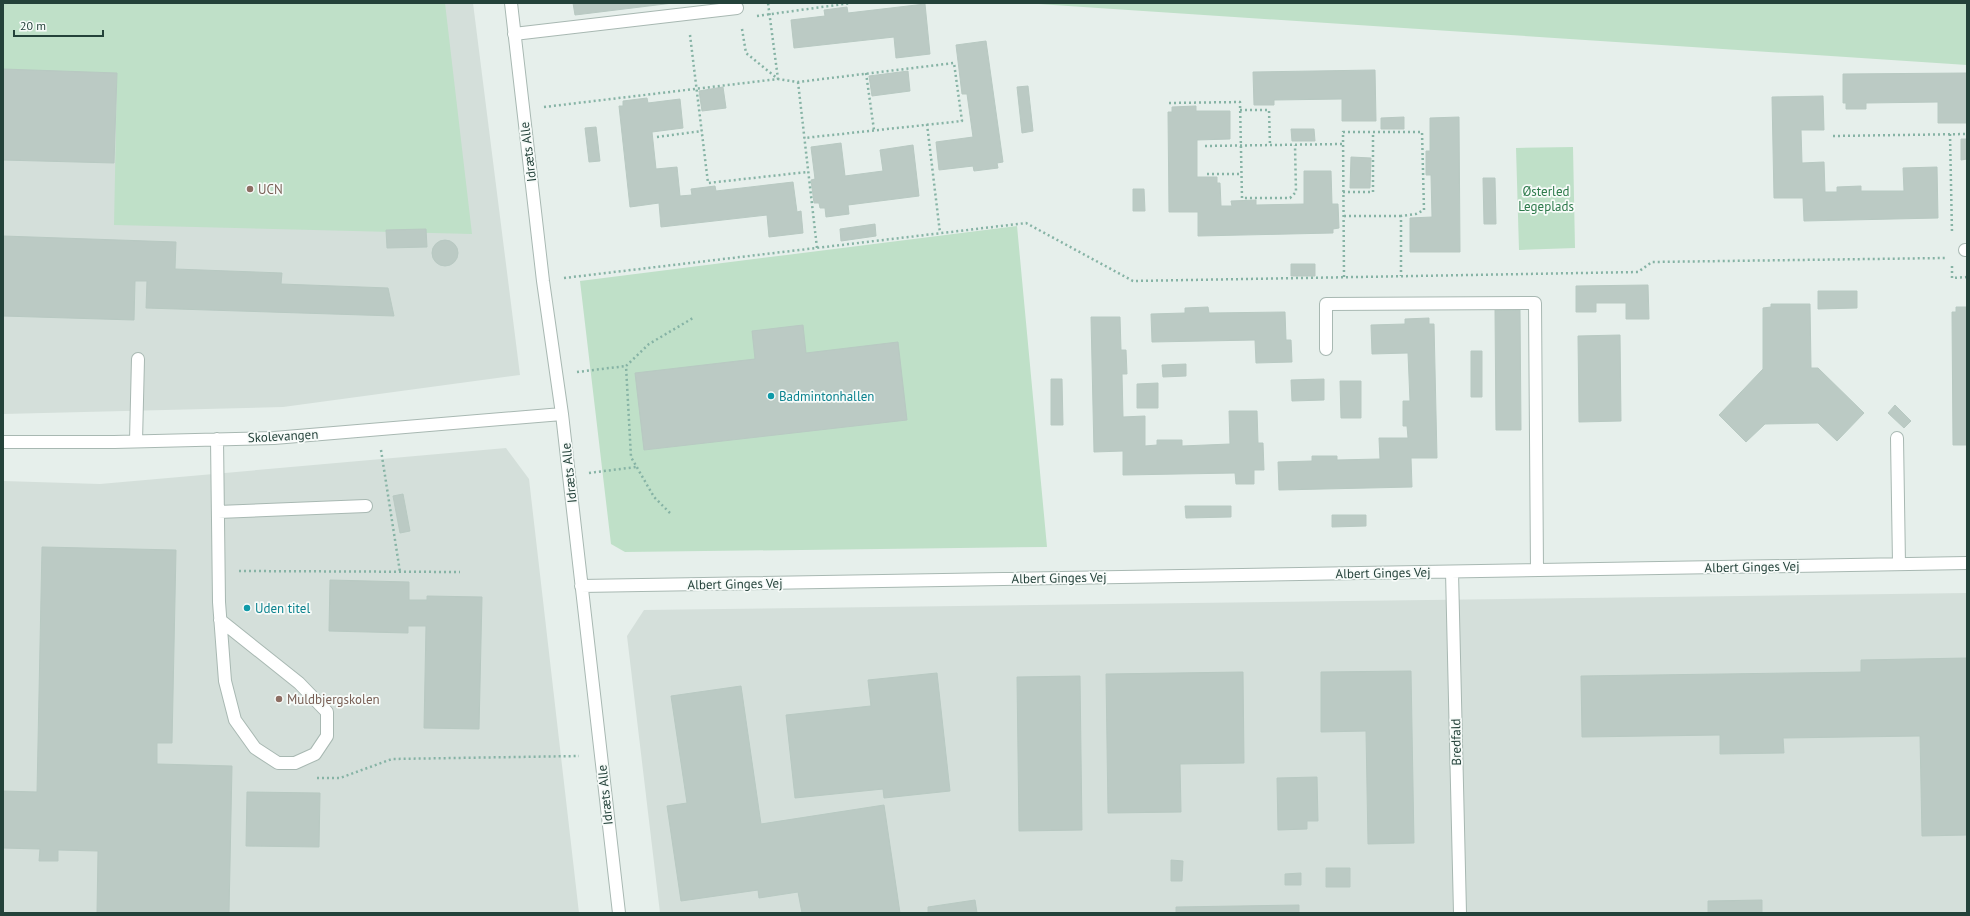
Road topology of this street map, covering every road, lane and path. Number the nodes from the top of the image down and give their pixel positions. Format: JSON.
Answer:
{"nodes":[{"id":1,"x":511,"y":3,"type":"edge"},
{"id":2,"x":768,"y":3,"type":"edge"},
{"id":3,"x":851,"y":3,"type":"edge"},
{"id":4,"x":739,"y":13,"type":"junction"},
{"id":5,"x":688,"y":14,"type":"junction"},
{"id":6,"x":769,"y":14,"type":"junction"},
{"id":7,"x":514,"y":34,"type":"junction"},
{"id":8,"x":866,"y":73,"type":"junction"},
{"id":9,"x":778,"y":78,"type":"junction"},
{"id":10,"x":798,"y":82,"type":"junction"},
{"id":11,"x":696,"y":88,"type":"junction"},
{"id":12,"x":1169,"y":103,"type":"dead end"},
{"id":13,"x":523,"y":110,"type":"junction"},
{"id":14,"x":1240,"y":110,"type":"junction"},
{"id":15,"x":927,"y":124,"type":"junction"},
{"id":16,"x":874,"y":130,"type":"junction"},
{"id":17,"x":702,"y":131,"type":"junction"},
{"id":18,"x":1373,"y":132,"type":"junction"},
{"id":19,"x":1950,"y":134,"type":"junction"},
{"id":20,"x":1967,"y":134,"type":"edge"},
{"id":21,"x":1833,"y":136,"type":"dead end"},
{"id":22,"x":657,"y":137,"type":"dead end"},
{"id":23,"x":804,"y":138,"type":"junction"},
{"id":24,"x":1343,"y":144,"type":"junction"},
{"id":25,"x":1270,"y":145,"type":"junction"},
{"id":26,"x":1295,"y":145,"type":"junction"},
{"id":27,"x":1205,"y":146,"type":"dead end"},
{"id":28,"x":1241,"y":146,"type":"junction"},
{"id":29,"x":808,"y":172,"type":"junction"},
{"id":30,"x":1207,"y":174,"type":"dead end"},
{"id":31,"x":1242,"y":174,"type":"junction"},
{"id":32,"x":1344,"y":192,"type":"junction"},
{"id":33,"x":1344,"y":216,"type":"junction"},
{"id":34,"x":1401,"y":216,"type":"junction"},
{"id":35,"x":940,"y":233,"type":"junction"},
{"id":36,"x":1952,"y":234,"type":"dead end"},
{"id":37,"x":816,"y":248,"type":"junction"},
{"id":38,"x":1966,"y":250,"type":"edge"},
{"id":39,"x":1952,"y":258,"type":"junction"},
{"id":40,"x":1401,"y":276,"type":"junction"},
{"id":41,"x":1344,"y":277,"type":"junction"},
{"id":42,"x":1967,"y":277,"type":"edge"},
{"id":43,"x":543,"y":280,"type":"junction"},
{"id":44,"x":693,"y":318,"type":"dead end"},
{"id":45,"x":1326,"y":349,"type":"dead end"},
{"id":46,"x":138,"y":358,"type":"dead end"},
{"id":47,"x":626,"y":366,"type":"junction"},
{"id":48,"x":556,"y":375,"type":"junction"},
{"id":49,"x":562,"y":414,"type":"junction"},
{"id":50,"x":378,"y":430,"type":"junction"},
{"id":51,"x":1897,"y":438,"type":"dead end"},
{"id":52,"x":218,"y":440,"type":"junction"},
{"id":53,"x":3,"y":442,"type":"edge"},
{"id":54,"x":136,"y":442,"type":"junction"},
{"id":55,"x":636,"y":467,"type":"junction"},
{"id":56,"x":569,"y":475,"type":"junction"},
{"id":57,"x":366,"y":506,"type":"dead end"},
{"id":58,"x":218,"y":512,"type":"junction"},
{"id":59,"x":670,"y":513,"type":"dead end"},
{"id":60,"x":1967,"y":563,"type":"edge"},
{"id":61,"x":1899,"y":564,"type":"junction"},
{"id":62,"x":219,"y":570,"type":"junction"},
{"id":63,"x":1537,"y":570,"type":"junction"},
{"id":64,"x":400,"y":572,"type":"junction"},
{"id":65,"x":460,"y":572,"type":"dead end"},
{"id":66,"x":1452,"y":572,"type":"junction"},
{"id":67,"x":581,"y":586,"type":"junction"},
{"id":68,"x":220,"y":620,"type":"junction"},
{"id":69,"x":601,"y":756,"type":"junction"},
{"id":70,"x":296,"y":763,"type":"junction"},
{"id":71,"x":619,"y":913,"type":"edge"},
{"id":72,"x":1460,"y":913,"type":"edge"}],
"edges":[{"from":1,"to":7,"type":"street","name":"Idræts Alle"},
{"from":2,"to":6,"type":"path"},
{"from":3,"to":6,"type":"path"},
{"from":4,"to":5,"type":"street"},
{"from":4,"to":6,"type":"path"},
{"from":4,"to":9,"type":"path"},
{"from":5,"to":7,"type":"street"},
{"from":5,"to":11,"type":"path"},
{"from":6,"to":9,"type":"path"},
{"from":7,"to":13,"type":"street","name":"Idræts Alle"},
{"from":8,"to":10,"type":"path"},
{"from":8,"to":15,"type":"path"},
{"from":8,"to":16,"type":"path"},
{"from":9,"to":10,"type":"path"},
{"from":9,"to":11,"type":"path"},
{"from":10,"to":23,"type":"path"},
{"from":11,"to":13,"type":"path"},
{"from":11,"to":17,"type":"path"},
{"from":12,"to":14,"type":"path"},
{"from":13,"to":43,"type":"street","name":"Idræts Alle"},
{"from":14,"to":25,"type":"path"},
{"from":14,"to":28,"type":"path"},
{"from":15,"to":16,"type":"path"},
{"from":15,"to":35,"type":"path"},
{"from":16,"to":23,"type":"path"},
{"from":17,"to":22,"type":"path"},
{"from":17,"to":29,"type":"path"},
{"from":18,"to":24,"type":"path"},
{"from":18,"to":32,"type":"path"},
{"from":18,"to":34,"type":"path"},
{"from":19,"to":20,"type":"path"},
{"from":19,"to":21,"type":"path"},
{"from":19,"to":36,"type":"path"},
{"from":23,"to":29,"type":"path"},
{"from":24,"to":26,"type":"path"},
{"from":24,"to":32,"type":"path"},
{"from":25,"to":26,"type":"path"},
{"from":25,"to":28,"type":"path"},
{"from":26,"to":31,"type":"path"},
{"from":27,"to":28,"type":"path"},
{"from":28,"to":31,"type":"path"},
{"from":29,"to":37,"type":"path"},
{"from":30,"to":31,"type":"path"},
{"from":32,"to":33,"type":"path"},
{"from":33,"to":34,"type":"path"},
{"from":33,"to":41,"type":"path"},
{"from":34,"to":40,"type":"path"},
{"from":35,"to":37,"type":"path"},
{"from":35,"to":41,"type":"path"},
{"from":37,"to":43,"type":"path"},
{"from":38,"to":39,"type":"path"},
{"from":39,"to":40,"type":"path"},
{"from":39,"to":42,"type":"path"},
{"from":40,"to":41,"type":"path"},
{"from":43,"to":48,"type":"street","name":"Idræts Alle"},
{"from":44,"to":47,"type":"path"},
{"from":45,"to":63,"type":"street"},
{"from":46,"to":54,"type":"street"},
{"from":47,"to":48,"type":"path"},
{"from":47,"to":55,"type":"path"},
{"from":48,"to":49,"type":"street","name":"Idræts Alle"},
{"from":49,"to":50,"type":"street","name":"Skolevangen"},
{"from":49,"to":56,"type":"street","name":"Idræts Alle"},
{"from":50,"to":52,"type":"street","name":"Skolevangen"},
{"from":50,"to":64,"type":"path"},
{"from":51,"to":61,"type":"street"},
{"from":52,"to":54,"type":"street","name":"Skolevangen"},
{"from":52,"to":58,"type":"street"},
{"from":53,"to":54,"type":"street","name":"Skolevangen"},
{"from":55,"to":56,"type":"path"},
{"from":55,"to":59,"type":"path"},
{"from":56,"to":67,"type":"street","name":"Idræts Alle"},
{"from":57,"to":58,"type":"street"},
{"from":58,"to":62,"type":"street"},
{"from":60,"to":61,"type":"street","name":"Albert Ginges Vej"},
{"from":61,"to":63,"type":"street","name":"Albert Ginges Vej"},
{"from":62,"to":64,"type":"path"},
{"from":62,"to":68,"type":"street"},
{"from":63,"to":66,"type":"street","name":"Albert Ginges Vej"},
{"from":64,"to":65,"type":"path"},
{"from":66,"to":67,"type":"street","name":"Albert Ginges Vej"},
{"from":66,"to":72,"type":"street","name":"Bredfald"},
{"from":67,"to":69,"type":"street","name":"Idræts Alle"},
{"from":68,"to":70,"type":"street"},
{"from":68,"to":70,"type":"street"},
{"from":69,"to":70,"type":"path"},
{"from":69,"to":71,"type":"street","name":"Idræts Alle"}]}
